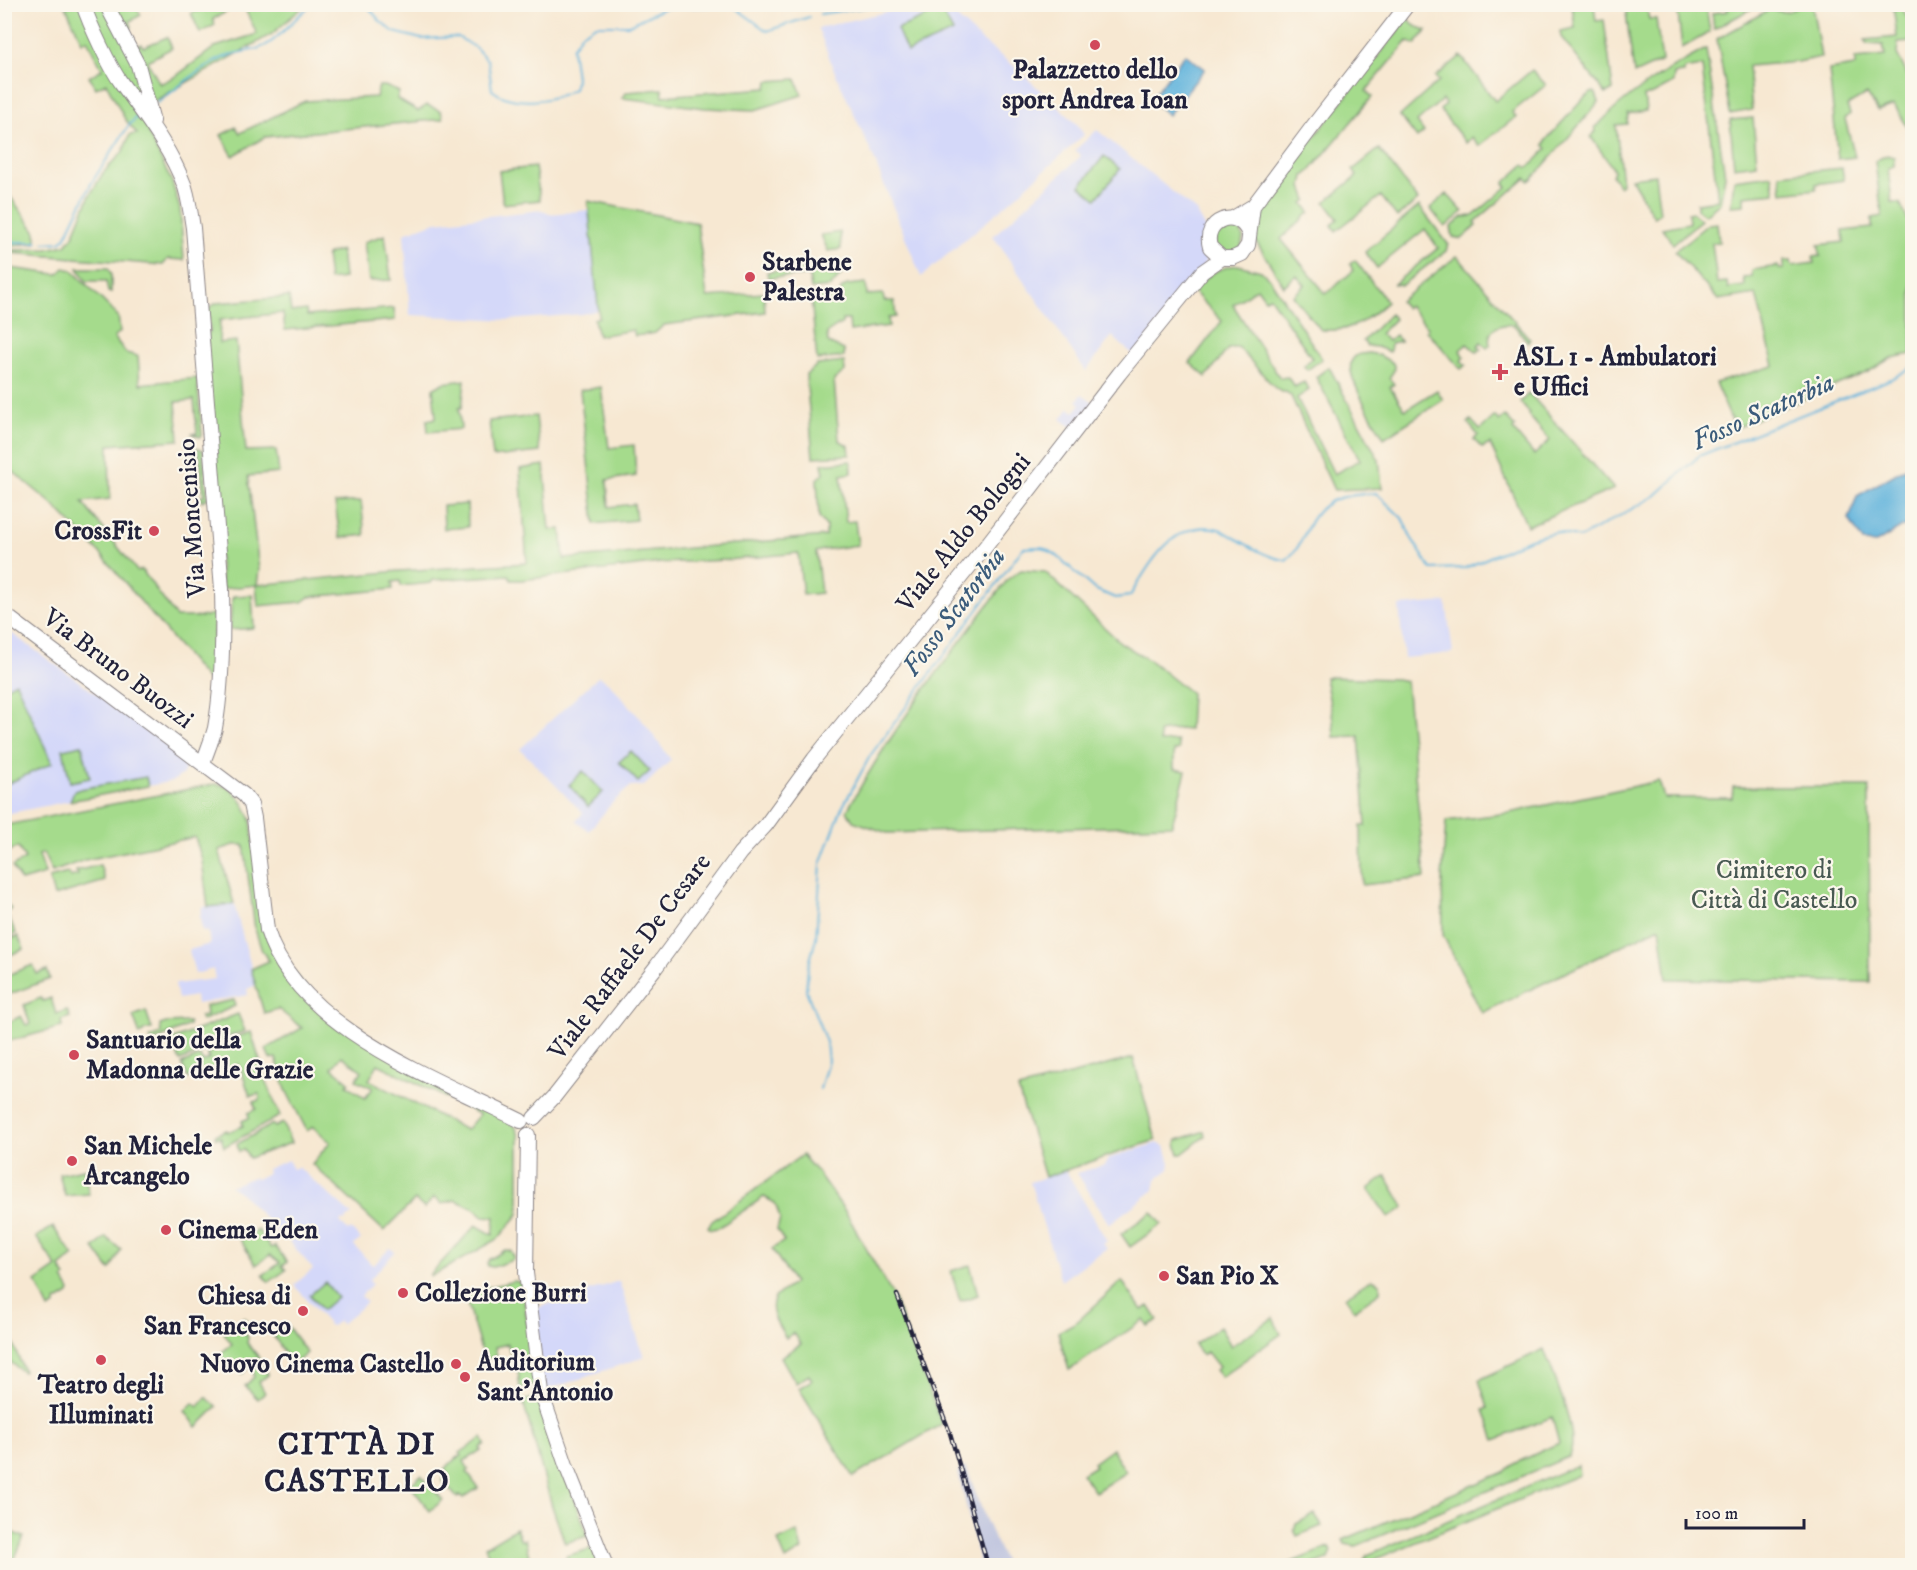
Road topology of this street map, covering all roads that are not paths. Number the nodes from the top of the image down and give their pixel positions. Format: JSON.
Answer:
{"nodes":[{"id":1,"x":83,"y":4,"type":"edge"},
{"id":2,"x":106,"y":4,"type":"edge"},
{"id":3,"x":1408,"y":4,"type":"edge"},
{"id":4,"x":156,"y":131,"type":"junction"},
{"id":5,"x":1253,"y":206,"type":"junction"},
{"id":6,"x":1233,"y":218,"type":"junction"},
{"id":7,"x":1249,"y":236,"type":"junction"},
{"id":8,"x":1210,"y":247,"type":"junction"},
{"id":9,"x":1222,"y":258,"type":"junction"},
{"id":10,"x":1202,"y":272,"type":"junction"},
{"id":11,"x":4,"y":614,"type":"edge"},
{"id":12,"x":203,"y":763,"type":"junction"},
{"id":13,"x":766,"y":825,"type":"joint"},
{"id":14,"x":527,"y":1120,"type":"junction"},
{"id":15,"x":606,"y":1566,"type":"edge"}],
"edges":[{"from":1,"to":4,"type":"main road"},
{"from":2,"to":4,"type":"main road"},
{"from":3,"to":5,"type":"main road"},
{"from":4,"to":12,"type":"main road","name":"Via Moncenisio"},
{"from":5,"to":6,"type":"main road"},
{"from":5,"to":7,"type":"main road"},
{"from":6,"to":7,"type":"main road"},
{"from":6,"to":8,"type":"main road"},
{"from":7,"to":9,"type":"main road"},
{"from":8,"to":9,"type":"main road"},
{"from":8,"to":10,"type":"main road","name":"Viale Aldo Bologni"},
{"from":9,"to":10,"type":"main road","name":"Viale Aldo Bologni"},
{"from":10,"to":13,"type":"main road","name":"Viale Aldo Bologni"},
{"from":11,"to":12,"type":"main road","name":"Via Bruno Buozzi"},
{"from":12,"to":14,"type":"main road","name":"Via Bruno Buozzi"},
{"from":13,"to":14,"type":"main road","name":"Viale Raffaele De Cesare"},
{"from":14,"to":15,"type":"main road"}]}
